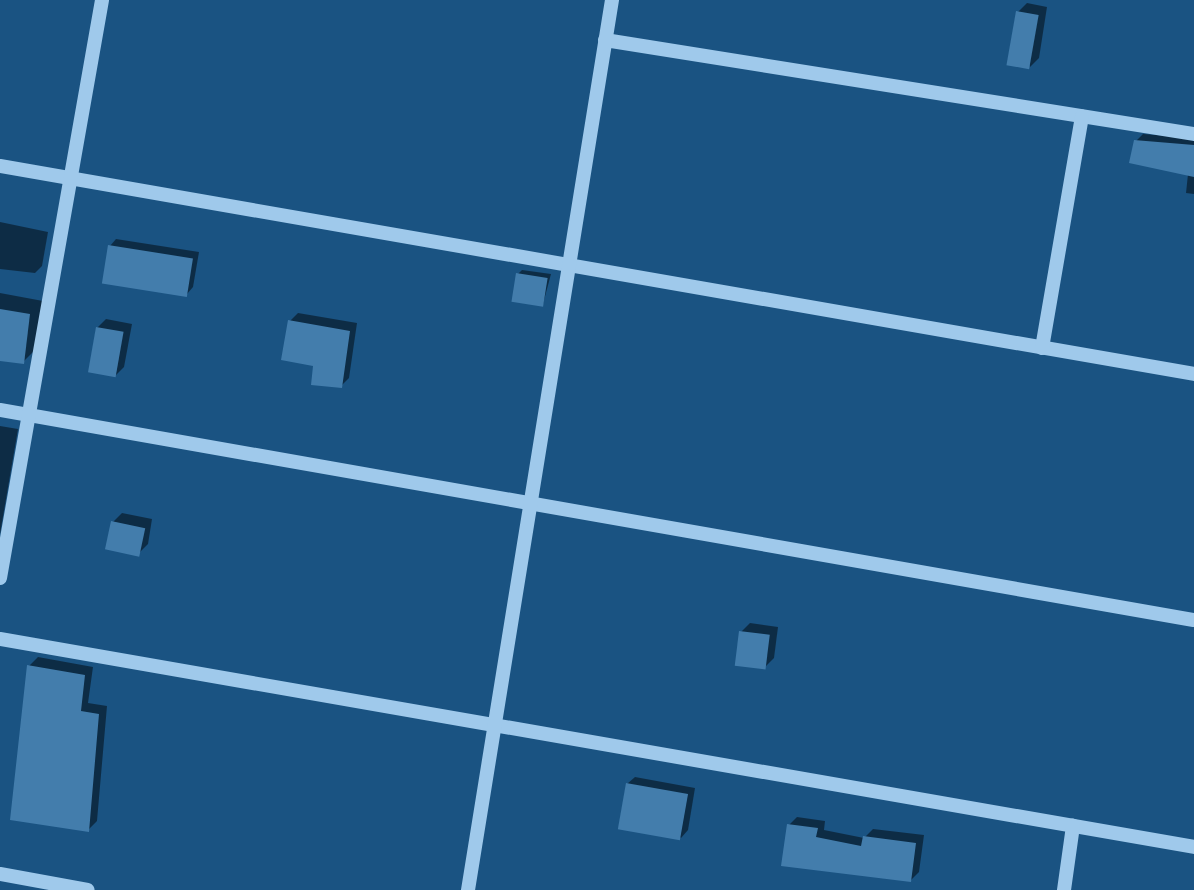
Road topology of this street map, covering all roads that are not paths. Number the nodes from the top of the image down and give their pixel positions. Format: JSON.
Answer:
{"nodes":[{"id":1,"x":102,"y":0,"type":"edge"},
{"id":2,"x":612,"y":0,"type":"edge"},
{"id":3,"x":605,"y":40,"type":"junction"},
{"id":4,"x":1082,"y":116,"type":"junction"},
{"id":5,"x":1194,"y":134,"type":"edge"},
{"id":6,"x":0,"y":166,"type":"edge"},
{"id":7,"x":70,"y":178,"type":"junction"},
{"id":8,"x":568,"y":267,"type":"junction"},
{"id":9,"x":1042,"y":348,"type":"junction"},
{"id":10,"x":1194,"y":374,"type":"edge"},
{"id":11,"x":0,"y":410,"type":"edge"},
{"id":12,"x":29,"y":415,"type":"junction"},
{"id":13,"x":529,"y":503,"type":"junction"},
{"id":14,"x":0,"y":578,"type":"edge"},
{"id":15,"x":1194,"y":620,"type":"edge"},
{"id":16,"x":0,"y":639,"type":"edge"},
{"id":17,"x":494,"y":725,"type":"junction"},
{"id":18,"x":1073,"y":826,"type":"junction"},
{"id":19,"x":1194,"y":847,"type":"edge"},
{"id":20,"x":0,"y":874,"type":"edge"},
{"id":21,"x":88,"y":890,"type":"edge"},
{"id":22,"x":468,"y":890,"type":"edge"},
{"id":23,"x":1064,"y":890,"type":"edge"}],
"edges":[{"from":1,"to":7,"type":"street"},
{"from":2,"to":3,"type":"street"},
{"from":3,"to":4,"type":"street"},
{"from":3,"to":8,"type":"street"},
{"from":4,"to":5,"type":"street"},
{"from":4,"to":9,"type":"street"},
{"from":6,"to":7,"type":"street"},
{"from":7,"to":8,"type":"street"},
{"from":7,"to":12,"type":"street"},
{"from":8,"to":9,"type":"street"},
{"from":8,"to":13,"type":"street"},
{"from":9,"to":10,"type":"street"},
{"from":11,"to":12,"type":"street"},
{"from":12,"to":13,"type":"street"},
{"from":12,"to":14,"type":"street"},
{"from":13,"to":15,"type":"street"},
{"from":13,"to":17,"type":"street"},
{"from":16,"to":17,"type":"street"},
{"from":17,"to":18,"type":"street"},
{"from":17,"to":22,"type":"street"},
{"from":18,"to":19,"type":"street"},
{"from":18,"to":23,"type":"street"},
{"from":20,"to":21,"type":"street"}]}
